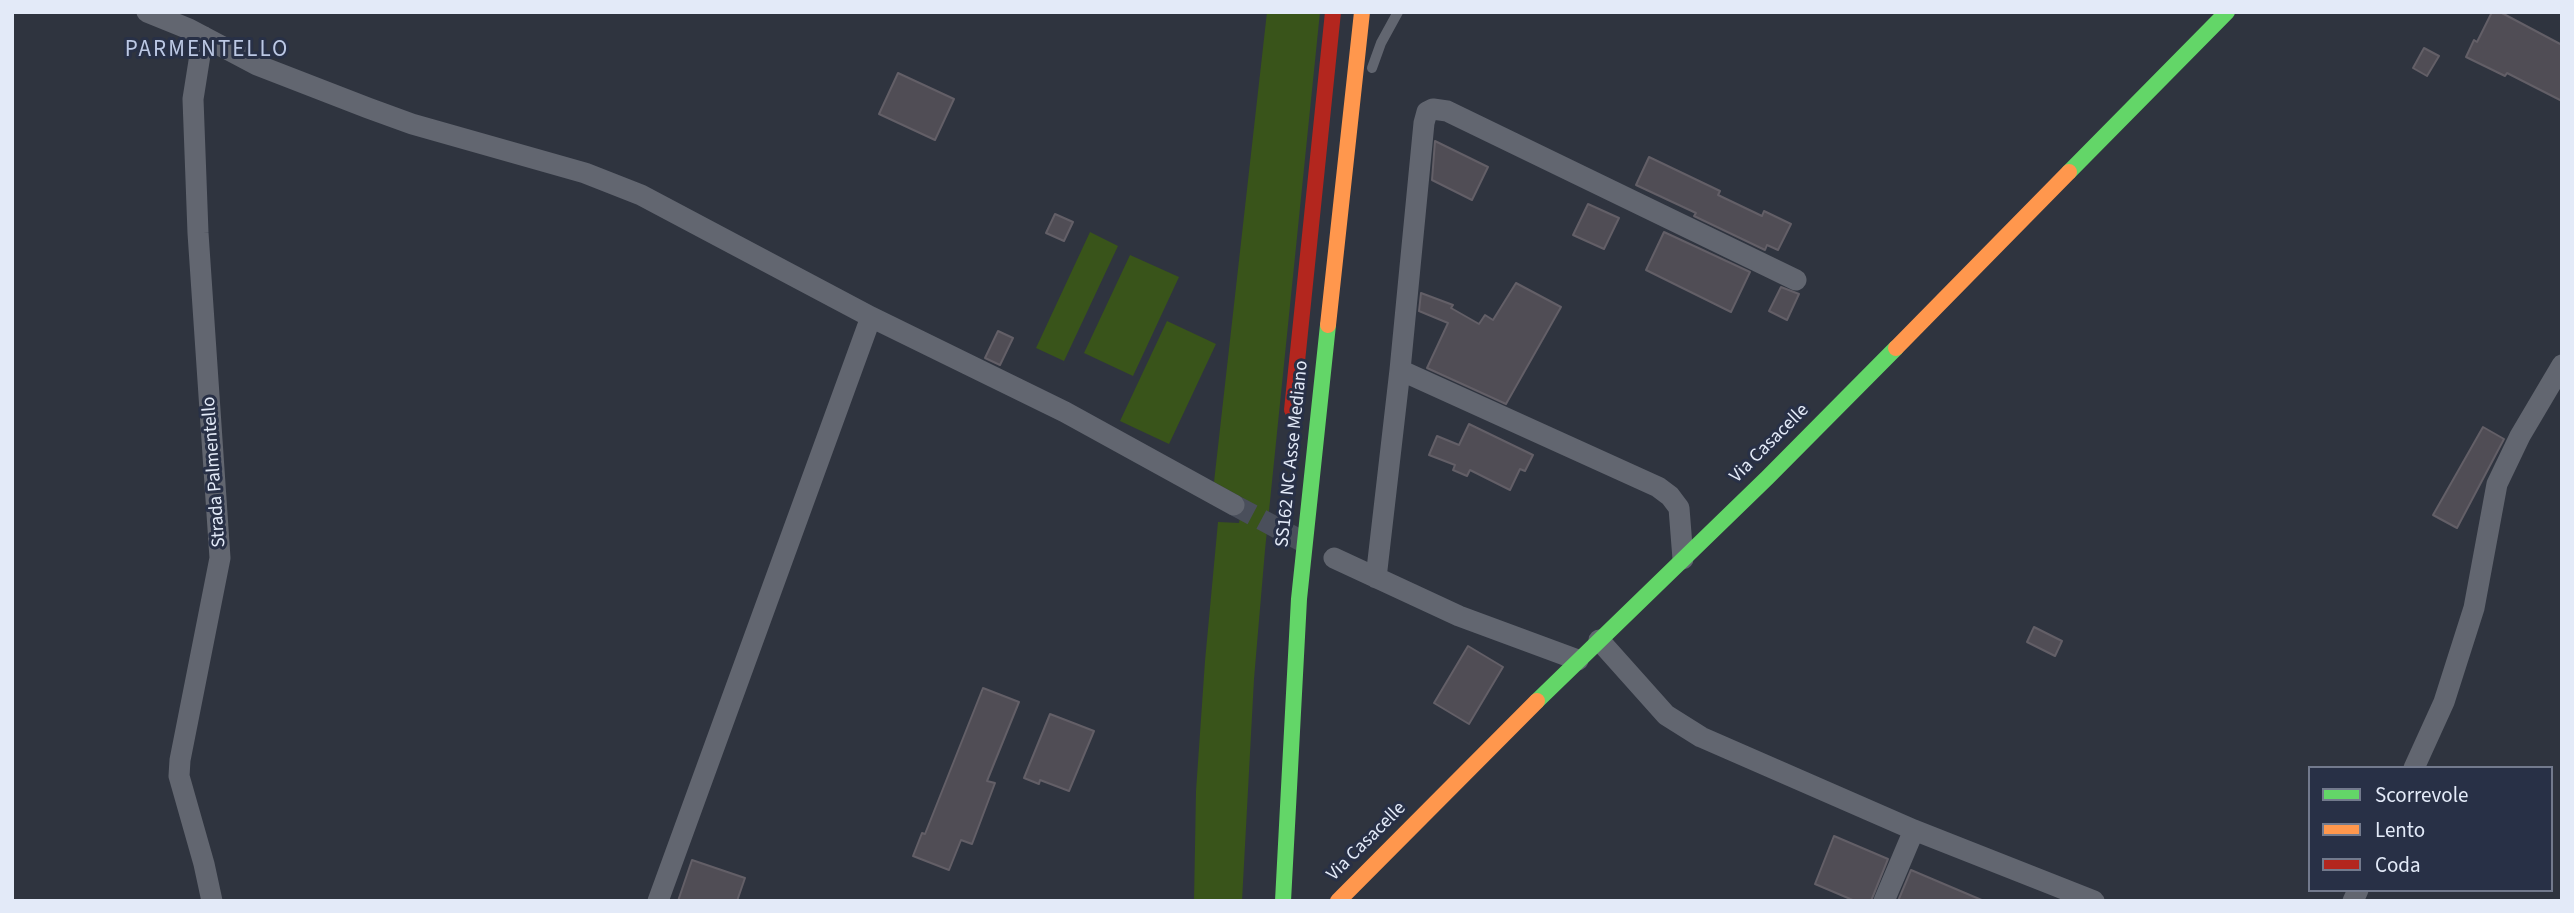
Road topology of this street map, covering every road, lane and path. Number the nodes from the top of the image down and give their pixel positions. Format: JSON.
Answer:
{"nodes":[{"id":1,"x":147,"y":12,"type":"edge"},
{"id":2,"x":1334,"y":12,"type":"edge"},
{"id":3,"x":1362,"y":12,"type":"edge"},
{"id":4,"x":1398,"y":12,"type":"edge"},
{"id":5,"x":2227,"y":12,"type":"edge"},
{"id":6,"x":195,"y":26,"type":"edge"},
{"id":7,"x":1350,"y":130,"type":"junction"},
{"id":8,"x":1796,"y":280,"type":"dead end"},
{"id":9,"x":871,"y":317,"type":"junction"},
{"id":10,"x":2562,"y":365,"type":"edge"},
{"id":11,"x":1401,"y":369,"type":"junction"},
{"id":12,"x":1290,"y":427,"type":"dead end"},
{"id":13,"x":1234,"y":505,"type":"tunnel mouth"},
{"id":14,"x":1334,"y":558,"type":"tunnel mouth"},
{"id":15,"x":1683,"y":559,"type":"junction"},
{"id":16,"x":1376,"y":578,"type":"junction"},
{"id":17,"x":1599,"y":640,"type":"junction"},
{"id":18,"x":1578,"y":660,"type":"junction"},
{"id":19,"x":2415,"y":766,"type":"edge"},
{"id":20,"x":1914,"y":830,"type":"junction"},
{"id":21,"x":1339,"y":900,"type":"edge"},
{"id":22,"x":212,"y":901,"type":"edge"},
{"id":23,"x":658,"y":901,"type":"edge"},
{"id":24,"x":1283,"y":901,"type":"edge"},
{"id":25,"x":1884,"y":901,"type":"edge"},
{"id":26,"x":2094,"y":901,"type":"edge"}],
"edges":[{"from":1,"to":6,"type":"street"},
{"from":2,"to":12,"type":"main road","name":"SS162 NC Asse Mediano"},
{"from":3,"to":7,"type":"main road","name":"SS162 NC Asse Mediano"},
{"from":4,"to":7,"type":"lane"},
{"from":5,"to":15,"type":"main road","name":"Via Casacelle"},
{"from":6,"to":9,"type":"street"},
{"from":6,"to":22,"type":"street","name":"Strada Palmentello"},
{"from":7,"to":24,"type":"main road","name":"SS162 NC Asse Mediano"},
{"from":8,"to":11,"type":"street"},
{"from":9,"to":13,"type":"street"},
{"from":9,"to":23,"type":"street"},
{"from":10,"to":19,"type":"street"},
{"from":11,"to":15,"type":"street"},
{"from":11,"to":16,"type":"street"},
{"from":14,"to":16,"type":"street"},
{"from":15,"to":17,"type":"main road","name":"Via Casacelle"},
{"from":16,"to":18,"type":"street"},
{"from":17,"to":18,"type":"main road","name":"Via Casacelle"},
{"from":17,"to":20,"type":"street"},
{"from":18,"to":21,"type":"main road","name":"Via Casacelle"},
{"from":20,"to":25,"type":"street"},
{"from":20,"to":26,"type":"street"}]}
